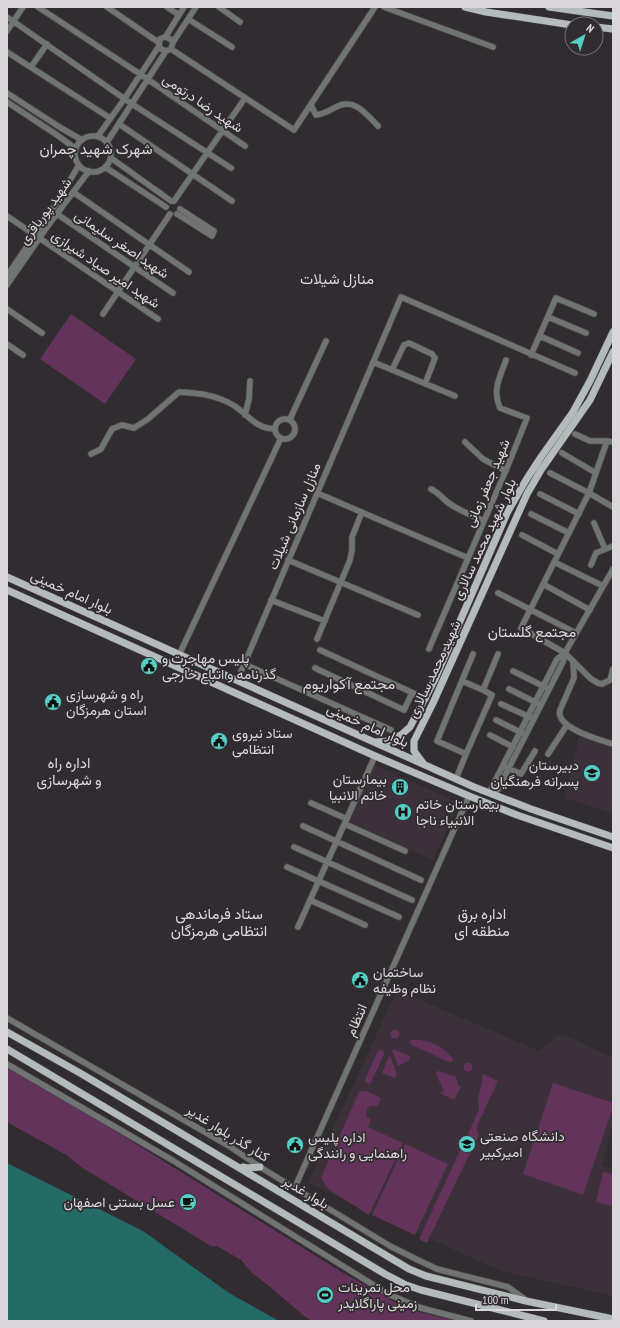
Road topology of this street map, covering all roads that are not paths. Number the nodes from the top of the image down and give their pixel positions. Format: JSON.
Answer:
{"nodes":[{"id":1,"x":23,"y":7,"type":"edge"},
{"id":2,"x":38,"y":7,"type":"edge"},
{"id":3,"x":106,"y":7,"type":"edge"},
{"id":4,"x":167,"y":7,"type":"edge"},
{"id":5,"x":184,"y":7,"type":"edge"},
{"id":6,"x":219,"y":7,"type":"edge"},
{"id":7,"x":375,"y":7,"type":"edge"},
{"id":8,"x":384,"y":7,"type":"edge"},
{"id":9,"x":465,"y":7,"type":"edge"},
{"id":10,"x":549,"y":7,"type":"edge"},
{"id":11,"x":194,"y":9,"type":"edge"},
{"id":12,"x":486,"y":9,"type":"edge"},
{"id":13,"x":179,"y":15,"type":"junction"},
{"id":14,"x":613,"y":16,"type":"edge"},
{"id":15,"x":7,"y":17,"type":"edge"},
{"id":16,"x":188,"y":19,"type":"junction"},
{"id":17,"x":14,"y":21,"type":"junction"},
{"id":18,"x":240,"y":22,"type":"dead end"},
{"id":19,"x":564,"y":24,"type":"edge"},
{"id":20,"x":7,"y":31,"type":"edge"},
{"id":21,"x":166,"y":36,"type":"junction"},
{"id":22,"x":173,"y":42,"type":"junction"},
{"id":23,"x":47,"y":44,"type":"junction"},
{"id":24,"x":158,"y":44,"type":"junction"},
{"id":25,"x":232,"y":47,"type":"dead end"},
{"id":26,"x":493,"y":47,"type":"dead end"},
{"id":27,"x":168,"y":50,"type":"junction"},
{"id":28,"x":7,"y":52,"type":"edge"},
{"id":29,"x":31,"y":67,"type":"junction"},
{"id":30,"x":140,"y":74,"type":"junction"},
{"id":31,"x":148,"y":79,"type":"junction"},
{"id":32,"x":7,"y":93,"type":"edge"},
{"id":33,"x":15,"y":98,"type":"junction"},
{"id":34,"x":125,"y":98,"type":"junction"},
{"id":35,"x":245,"y":98,"type":"junction"},
{"id":36,"x":9,"y":104,"type":"edge"},
{"id":37,"x":132,"y":104,"type":"junction"},
{"id":38,"x":311,"y":105,"type":"junction"},
{"id":39,"x":43,"y":116,"type":"junction"},
{"id":40,"x":110,"y":118,"type":"junction"},
{"id":41,"x":38,"y":123,"type":"junction"},
{"id":42,"x":119,"y":124,"type":"junction"},
{"id":43,"x":378,"y":126,"type":"dead end"},
{"id":44,"x":222,"y":131,"type":"junction"},
{"id":45,"x":98,"y":136,"type":"junction"},
{"id":46,"x":82,"y":140,"type":"junction"},
{"id":47,"x":107,"y":142,"type":"junction"},
{"id":48,"x":245,"y":146,"type":"dead end"},
{"id":49,"x":76,"y":149,"type":"junction"},
{"id":50,"x":208,"y":152,"type":"junction"},
{"id":51,"x":111,"y":158,"type":"junction"},
{"id":52,"x":79,"y":165,"type":"junction"},
{"id":53,"x":105,"y":168,"type":"junction"},
{"id":54,"x":231,"y":168,"type":"dead end"},
{"id":55,"x":89,"y":171,"type":"junction"},
{"id":56,"x":192,"y":175,"type":"junction"},
{"id":57,"x":141,"y":181,"type":"junction"},
{"id":58,"x":137,"y":187,"type":"junction"},
{"id":59,"x":73,"y":192,"type":"junction"},
{"id":60,"x":173,"y":201,"type":"junction"},
{"id":61,"x":232,"y":201,"type":"dead end"},
{"id":62,"x":55,"y":205,"type":"junction"},
{"id":63,"x":166,"y":207,"type":"junction"},
{"id":64,"x":61,"y":208,"type":"junction"},
{"id":65,"x":179,"y":211,"type":"junction"},
{"id":66,"x":57,"y":214,"type":"junction"},
{"id":67,"x":170,"y":214,"type":"junction"},
{"id":68,"x":7,"y":216,"type":"edge"},
{"id":69,"x":37,"y":237,"type":"junction"},
{"id":70,"x":149,"y":245,"type":"junction"},
{"id":71,"x":10,"y":267,"type":"edge"},
{"id":72,"x":134,"y":267,"type":"junction"},
{"id":73,"x":189,"y":272,"type":"dead end"},
{"id":74,"x":7,"y":276,"type":"edge"},
{"id":75,"x":7,"y":285,"type":"edge"},
{"id":76,"x":117,"y":292,"type":"junction"},
{"id":77,"x":173,"y":293,"type":"dead end"},
{"id":78,"x":7,"y":309,"type":"edge"},
{"id":79,"x":103,"y":314,"type":"dead end"},
{"id":80,"x":594,"y":314,"type":"dead end"},
{"id":81,"x":548,"y":317,"type":"junction"},
{"id":82,"x":158,"y":319,"type":"dead end"},
{"id":83,"x":613,"y":332,"type":"edge"},
{"id":84,"x":42,"y":333,"type":"dead end"},
{"id":85,"x":586,"y":333,"type":"dead end"},
{"id":86,"x":540,"y":336,"type":"junction"},
{"id":87,"x":326,"y":341,"type":"dead end"},
{"id":88,"x":7,"y":344,"type":"edge"},
{"id":89,"x":613,"y":352,"type":"edge"},
{"id":90,"x":578,"y":353,"type":"dead end"},
{"id":91,"x":23,"y":355,"type":"dead end"},
{"id":92,"x":531,"y":355,"type":"junction"},
{"id":93,"x":506,"y":360,"type":"dead end"},
{"id":94,"x":374,"y":362,"type":"junction"},
{"id":95,"x":392,"y":370,"type":"junction"},
{"id":96,"x":574,"y":373,"type":"dead end"},
{"id":97,"x":250,"y":381,"type":"dead end"},
{"id":98,"x":424,"y":384,"type":"junction"},
{"id":99,"x":455,"y":396,"type":"dead end"},
{"id":100,"x":245,"y":416,"type":"junction"},
{"id":101,"x":290,"y":419,"type":"junction"},
{"id":102,"x":275,"y":429,"type":"junction"},
{"id":103,"x":575,"y":434,"type":"dead end"},
{"id":104,"x":280,"y":438,"type":"junction"},
{"id":105,"x":465,"y":442,"type":"dead end"},
{"id":106,"x":610,"y":442,"type":"edge"},
{"id":107,"x":562,"y":453,"type":"dead end"},
{"id":108,"x":92,"y":454,"type":"dead end"},
{"id":109,"x":506,"y":471,"type":"junction"},
{"id":110,"x":550,"y":473,"type":"dead end"},
{"id":111,"x":596,"y":473,"type":"junction"},
{"id":112,"x":431,"y":489,"type":"dead end"},
{"id":113,"x":317,"y":493,"type":"junction"},
{"id":114,"x":589,"y":493,"type":"junction"},
{"id":115,"x":540,"y":494,"type":"dead end"},
{"id":116,"x":613,"y":507,"type":"edge"},
{"id":117,"x":362,"y":512,"type":"junction"},
{"id":118,"x":531,"y":514,"type":"dead end"},
{"id":119,"x":579,"y":514,"type":"junction"},
{"id":120,"x":484,"y":521,"type":"junction"},
{"id":121,"x":594,"y":523,"type":"dead end"},
{"id":122,"x":569,"y":533,"type":"junction"},
{"id":123,"x":522,"y":535,"type":"dead end"},
{"id":124,"x":613,"y":546,"type":"edge"},
{"id":125,"x":605,"y":549,"type":"junction"},
{"id":126,"x":558,"y":554,"type":"junction"},
{"id":127,"x":468,"y":558,"type":"junction"},
{"id":128,"x":288,"y":560,"type":"junction"},
{"id":129,"x":554,"y":562,"type":"junction"},
{"id":130,"x":591,"y":564,"type":"dead end"},
{"id":131,"x":613,"y":569,"type":"edge"},
{"id":132,"x":7,"y":577,"type":"edge"},
{"id":133,"x":341,"y":582,"type":"junction"},
{"id":134,"x":543,"y":584,"type":"junction"},
{"id":135,"x":604,"y":586,"type":"junction"},
{"id":136,"x":7,"y":590,"type":"edge"},
{"id":137,"x":498,"y":593,"type":"dead end"},
{"id":138,"x":44,"y":594,"type":"junction"},
{"id":139,"x":271,"y":600,"type":"junction"},
{"id":140,"x":40,"y":605,"type":"junction"},
{"id":141,"x":530,"y":609,"type":"junction"},
{"id":142,"x":590,"y":610,"type":"junction"},
{"id":143,"x":418,"y":615,"type":"dead end"},
{"id":144,"x":325,"y":621,"type":"junction"},
{"id":145,"x":576,"y":634,"type":"junction"},
{"id":146,"x":317,"y":639,"type":"dead end"},
{"id":147,"x":429,"y":649,"type":"dead end"},
{"id":148,"x":320,"y":650,"type":"dead end"},
{"id":149,"x":565,"y":653,"type":"junction"},
{"id":150,"x":473,"y":654,"type":"dead end"},
{"id":151,"x":498,"y":654,"type":"dead end"},
{"id":152,"x":179,"y":655,"type":"junction"},
{"id":153,"x":574,"y":661,"type":"junction"},
{"id":154,"x":244,"y":664,"type":"junction"},
{"id":155,"x":315,"y":668,"type":"dead end"},
{"id":156,"x":613,"y":669,"type":"edge"},
{"id":157,"x":513,"y":672,"type":"dead end"},
{"id":158,"x":237,"y":681,"type":"junction"},
{"id":159,"x":462,"y":681,"type":"junction"},
{"id":160,"x":547,"y":687,"type":"junction"},
{"id":161,"x":509,"y":689,"type":"dead end"},
{"id":162,"x":483,"y":690,"type":"junction"},
{"id":163,"x":412,"y":693,"type":"junction"},
{"id":164,"x":426,"y":699,"type":"junction"},
{"id":165,"x":433,"y":703,"type":"junction"},
{"id":166,"x":501,"y":704,"type":"dead end"},
{"id":167,"x":538,"y":704,"type":"junction"},
{"id":168,"x":531,"y":718,"type":"junction"},
{"id":169,"x":496,"y":720,"type":"dead end"},
{"id":170,"x":567,"y":725,"type":"junction"},
{"id":171,"x":391,"y":730,"type":"dead end"},
{"id":172,"x":523,"y":733,"type":"junction"},
{"id":173,"x":490,"y":735,"type":"dead end"},
{"id":174,"x":373,"y":742,"type":"junction"},
{"id":175,"x":613,"y":744,"type":"edge"},
{"id":176,"x":513,"y":747,"type":"junction"},
{"id":177,"x":535,"y":751,"type":"dead end"},
{"id":178,"x":466,"y":754,"type":"junction"},
{"id":179,"x":548,"y":754,"type":"dead end"},
{"id":180,"x":375,"y":756,"type":"junction"},
{"id":181,"x":424,"y":765,"type":"junction"},
{"id":182,"x":506,"y":767,"type":"junction"},
{"id":183,"x":456,"y":779,"type":"junction"},
{"id":184,"x":492,"y":794,"type":"junction"},
{"id":185,"x":469,"y":796,"type":"junction"},
{"id":186,"x":311,"y":803,"type":"dead end"},
{"id":187,"x":346,"y":821,"type":"junction"},
{"id":188,"x":303,"y":826,"type":"dead end"},
{"id":189,"x":613,"y":837,"type":"edge"},
{"id":190,"x":336,"y":842,"type":"junction"},
{"id":191,"x":294,"y":847,"type":"dead end"},
{"id":192,"x":613,"y":848,"type":"edge"},
{"id":193,"x":405,"y":851,"type":"dead end"},
{"id":194,"x":327,"y":862,"type":"junction"},
{"id":195,"x":288,"y":867,"type":"dead end"},
{"id":196,"x":421,"y":880,"type":"dead end"},
{"id":197,"x":318,"y":882,"type":"junction"},
{"id":198,"x":310,"y":900,"type":"junction"},
{"id":199,"x":412,"y":900,"type":"dead end"},
{"id":200,"x":399,"y":917,"type":"dead end"},
{"id":201,"x":365,"y":925,"type":"dead end"},
{"id":202,"x":298,"y":927,"type":"dead end"},
{"id":203,"x":7,"y":1018,"type":"edge"},
{"id":204,"x":7,"y":1032,"type":"edge"},
{"id":205,"x":7,"y":1049,"type":"edge"},
{"id":206,"x":7,"y":1064,"type":"edge"},
{"id":207,"x":236,"y":1165,"type":"junction"},
{"id":208,"x":260,"y":1167,"type":"junction"},
{"id":209,"x":295,"y":1187,"type":"junction"},
{"id":210,"x":526,"y":1301,"type":"junction"},
{"id":211,"x":613,"y":1319,"type":"edge"},
{"id":212,"x":471,"y":1321,"type":"edge"},
{"id":213,"x":544,"y":1321,"type":"edge"}],
"edges":[{"from":1,"to":17,"type":"street"},
{"from":2,"to":30,"type":"street","name":"شهید رضا درتومی"},
{"from":3,"to":24,"type":"street"},
{"from":4,"to":13,"type":"street"},
{"from":5,"to":11,"type":"street"},
{"from":5,"to":13,"type":"street"},
{"from":6,"to":18,"type":"street"},
{"from":7,"to":38,"type":"street"},
{"from":8,"to":26,"type":"street"},
{"from":9,"to":12,"type":"main road"},
{"from":10,"to":14,"type":"main road"},
{"from":11,"to":16,"type":"street"},
{"from":12,"to":19,"type":"main road"},
{"from":13,"to":21,"type":"street"},
{"from":15,"to":17,"type":"street"},
{"from":16,"to":22,"type":"street"},
{"from":16,"to":25,"type":"street"},
{"from":17,"to":20,"type":"street"},
{"from":17,"to":23,"type":"street"},
{"from":21,"to":22,"type":"street"},
{"from":21,"to":24,"type":"street"},
{"from":22,"to":27,"type":"street"},
{"from":23,"to":29,"type":"street"},
{"from":23,"to":34,"type":"street"},
{"from":24,"to":27,"type":"street"},
{"from":24,"to":30,"type":"street"},
{"from":27,"to":31,"type":"street"},
{"from":27,"to":35,"type":"street"},
{"from":28,"to":29,"type":"street"},
{"from":29,"to":40,"type":"street"},
{"from":30,"to":31,"type":"street","name":"شهید رضا درتومی"},
{"from":30,"to":34,"type":"street"},
{"from":31,"to":37,"type":"street"},
{"from":31,"to":44,"type":"street","name":"شهید رضا درتومی"},
{"from":32,"to":33,"type":"street"},
{"from":33,"to":36,"type":"street"},
{"from":33,"to":39,"type":"street"},
{"from":34,"to":37,"type":"street"},
{"from":34,"to":40,"type":"street"},
{"from":35,"to":38,"type":"street"},
{"from":35,"to":44,"type":"street"},
{"from":36,"to":41,"type":"street"},
{"from":37,"to":42,"type":"street"},
{"from":37,"to":50,"type":"street"},
{"from":38,"to":43,"type":"street"},
{"from":39,"to":41,"type":"street"},
{"from":39,"to":46,"type":"street"},
{"from":40,"to":45,"type":"street"},
{"from":41,"to":49,"type":"street"},
{"from":42,"to":47,"type":"street"},
{"from":42,"to":56,"type":"street"},
{"from":44,"to":48,"type":"street","name":"شهید رضا درتومی"},
{"from":44,"to":50,"type":"street"},
{"from":45,"to":46,"type":"street"},
{"from":45,"to":47,"type":"street"},
{"from":46,"to":49,"type":"street"},
{"from":47,"to":51,"type":"street"},
{"from":49,"to":52,"type":"street"},
{"from":50,"to":54,"type":"street"},
{"from":50,"to":56,"type":"street"},
{"from":51,"to":53,"type":"street"},
{"from":51,"to":57,"type":"street"},
{"from":52,"to":55,"type":"street"},
{"from":52,"to":62,"type":"street","name":"شهید پورباقری"},
{"from":53,"to":55,"type":"street"},
{"from":53,"to":58,"type":"street"},
{"from":55,"to":59,"type":"street","name":"شهید پورباقری"},
{"from":56,"to":60,"type":"street"},
{"from":56,"to":61,"type":"street"},
{"from":57,"to":58,"type":"street"},
{"from":57,"to":60,"type":"street"},
{"from":58,"to":63,"type":"street"},
{"from":59,"to":64,"type":"street","name":"شهید پورباقری"},
{"from":59,"to":70,"type":"street"},
{"from":60,"to":63,"type":"street"},
{"from":60,"to":65,"type":"street"},
{"from":62,"to":64,"type":"street"},
{"from":62,"to":69,"type":"street","name":"شهید پورباقری"},
{"from":63,"to":67,"type":"street"},
{"from":64,"to":66,"type":"street","name":"شهید پورباقری"},
{"from":65,"to":65,"type":"street"},
{"from":65,"to":67,"type":"street"},
{"from":66,"to":69,"type":"street","name":"شهید پورباقری"},
{"from":66,"to":72,"type":"street","name":"شهید اصغر سلیمانی"},
{"from":67,"to":70,"type":"street"},
{"from":68,"to":69,"type":"street","name":"شهید امیر صیاد شیرازی"},
{"from":69,"to":71,"type":"street","name":"شهید پورباقری"},
{"from":69,"to":75,"type":"street","name":"شهید پورباقری"},
{"from":69,"to":76,"type":"street","name":"شهید امیر صیاد شیرازی"},
{"from":70,"to":72,"type":"street"},
{"from":70,"to":73,"type":"street"},
{"from":71,"to":74,"type":"street","name":"شهید پورباقری"},
{"from":72,"to":76,"type":"street"},
{"from":72,"to":77,"type":"street","name":"شهید اصغر سلیمانی"},
{"from":76,"to":79,"type":"street"},
{"from":76,"to":82,"type":"street","name":"شهید امیر صیاد شیرازی"},
{"from":78,"to":84,"type":"street"},
{"from":80,"to":81,"type":"street"},
{"from":81,"to":85,"type":"street"},
{"from":81,"to":86,"type":"street"},
{"from":83,"to":164,"type":"main road","name":"بلوار شهید محمد سالاری"},
{"from":86,"to":90,"type":"street"},
{"from":86,"to":92,"type":"street"},
{"from":87,"to":101,"type":"street"},
{"from":88,"to":91,"type":"street"},
{"from":89,"to":165,"type":"main road","name":"شهید محمد سالاری"},
{"from":92,"to":94,"type":"street","name":"منازل سازمانی شیلات"},
{"from":92,"to":96,"type":"street"},
{"from":93,"to":109,"type":"street","name":"شهید جعفر زمانی"},
{"from":94,"to":95,"type":"street"},
{"from":94,"to":113,"type":"street","name":"منازل سازمانی شیلات"},
{"from":95,"to":98,"type":"street"},
{"from":95,"to":98,"type":"street"},
{"from":97,"to":100,"type":"street"},
{"from":98,"to":99,"type":"street"},
{"from":100,"to":102,"type":"street"},
{"from":100,"to":108,"type":"street"},
{"from":101,"to":102,"type":"street"},
{"from":101,"to":104,"type":"street"},
{"from":102,"to":104,"type":"street"},
{"from":103,"to":106,"type":"street"},
{"from":104,"to":152,"type":"street"},
{"from":105,"to":109,"type":"street"},
{"from":106,"to":111,"type":"street"},
{"from":107,"to":111,"type":"street"},
{"from":109,"to":120,"type":"street","name":"شهید جعفر زمانی"},
{"from":110,"to":114,"type":"street"},
{"from":111,"to":114,"type":"street"},
{"from":112,"to":120,"type":"street"},
{"from":113,"to":117,"type":"street"},
{"from":113,"to":128,"type":"street","name":"منازل سازمانی شیلات"},
{"from":114,"to":116,"type":"street"},
{"from":114,"to":119,"type":"street"},
{"from":115,"to":119,"type":"street"},
{"from":117,"to":127,"type":"street"},
{"from":117,"to":133,"type":"street"},
{"from":118,"to":122,"type":"street"},
{"from":119,"to":122,"type":"street"},
{"from":120,"to":127,"type":"street","name":"شهید جعفر زمانی"},
{"from":121,"to":125,"type":"street"},
{"from":122,"to":126,"type":"street"},
{"from":123,"to":126,"type":"street"},
{"from":124,"to":125,"type":"street"},
{"from":125,"to":130,"type":"street"},
{"from":126,"to":129,"type":"street"},
{"from":127,"to":147,"type":"street","name":"شهید جعفر زمانی"},
{"from":128,"to":133,"type":"street"},
{"from":128,"to":139,"type":"street","name":"منازل سازمانی شیلات"},
{"from":129,"to":134,"type":"street"},
{"from":129,"to":135,"type":"street"},
{"from":131,"to":135,"type":"street"},
{"from":132,"to":138,"type":"main road","name":"بلوار امام خمینی"},
{"from":133,"to":143,"type":"street"},
{"from":133,"to":144,"type":"street"},
{"from":134,"to":141,"type":"street"},
{"from":134,"to":142,"type":"street"},
{"from":135,"to":142,"type":"street"},
{"from":136,"to":140,"type":"main road","name":"بلوار امام خمینی"},
{"from":137,"to":141,"type":"street"},
{"from":138,"to":140,"type":"main road"},
{"from":138,"to":152,"type":"main road","name":"بلوار امام خمینی"},
{"from":139,"to":144,"type":"street"},
{"from":139,"to":154,"type":"street","name":"منازل سازمانی شیلات"},
{"from":140,"to":180,"type":"main road","name":"بلوار امام خمینی"},
{"from":141,"to":145,"type":"street"},
{"from":141,"to":149,"type":"street"},
{"from":142,"to":145,"type":"street"},
{"from":144,"to":146,"type":"street"},
{"from":145,"to":149,"type":"street"},
{"from":148,"to":163,"type":"street"},
{"from":149,"to":153,"type":"street"},
{"from":149,"to":160,"type":"street"},
{"from":150,"to":159,"type":"street"},
{"from":151,"to":162,"type":"street"},
{"from":152,"to":158,"type":"main road","name":"بلوار امام خمینی"},
{"from":153,"to":156,"type":"street"},
{"from":153,"to":170,"type":"street"},
{"from":154,"to":158,"type":"street","name":"منازل سازمانی شیلات"},
{"from":154,"to":171,"type":"street"},
{"from":155,"to":163,"type":"street"},
{"from":157,"to":160,"type":"street"},
{"from":158,"to":174,"type":"main road","name":"بلوار امام خمینی"},
{"from":159,"to":162,"type":"street"},
{"from":159,"to":178,"type":"street"},
{"from":160,"to":167,"type":"street"},
{"from":161,"to":167,"type":"street"},
{"from":162,"to":178,"type":"street"},
{"from":163,"to":164,"type":"street"},
{"from":164,"to":165,"type":"main road"},
{"from":164,"to":174,"type":"main road","name":"بلوار شهید محمد سالاری"},
{"from":165,"to":181,"type":"main road","name":"شهید محمد سالاری"},
{"from":166,"to":168,"type":"street"},
{"from":167,"to":168,"type":"street"},
{"from":168,"to":172,"type":"street"},
{"from":169,"to":172,"type":"street"},
{"from":170,"to":175,"type":"street"},
{"from":170,"to":179,"type":"street"},
{"from":172,"to":176,"type":"street"},
{"from":172,"to":182,"type":"street"},
{"from":173,"to":176,"type":"street"},
{"from":174,"to":181,"type":"main road","name":"بلوار امام خمینی"},
{"from":176,"to":182,"type":"street"},
{"from":177,"to":182,"type":"street"},
{"from":178,"to":183,"type":"street"},
{"from":180,"to":185,"type":"main road","name":"بلوار امام خمینی"},
{"from":180,"to":187,"type":"street"},
{"from":181,"to":183,"type":"main road","name":"بلوار امام خمینی"},
{"from":182,"to":184,"type":"street"},
{"from":183,"to":184,"type":"main road","name":"بلوار امام خمینی"},
{"from":184,"to":189,"type":"main road","name":"بلوار امام خمینی"},
{"from":185,"to":192,"type":"main road","name":"بلوار امام خمینی"},
{"from":185,"to":209,"type":"street","name":"انتظام"},
{"from":186,"to":187,"type":"street"},
{"from":187,"to":190,"type":"street"},
{"from":187,"to":193,"type":"street"},
{"from":188,"to":190,"type":"street"},
{"from":190,"to":194,"type":"street"},
{"from":190,"to":196,"type":"street"},
{"from":191,"to":194,"type":"street"},
{"from":194,"to":197,"type":"street"},
{"from":194,"to":199,"type":"street"},
{"from":195,"to":197,"type":"street"},
{"from":197,"to":198,"type":"street"},
{"from":197,"to":200,"type":"street"},
{"from":198,"to":201,"type":"street"},
{"from":198,"to":202,"type":"street"},
{"from":203,"to":208,"type":"street","name":"کنار گذر بلوار غدیر"},
{"from":204,"to":207,"type":"main road","name":"بلوار غدیر"},
{"from":205,"to":213,"type":"main road"},
{"from":206,"to":212,"type":"street"},
{"from":207,"to":208,"type":"main road"},
{"from":207,"to":210,"type":"main road","name":"بلوار غدیر"},
{"from":208,"to":209,"type":"street","name":"کنار گذر بلوار غدیر"},
{"from":209,"to":210,"type":"street","name":"کنار گذر بلوار غدیر"},
{"from":210,"to":211,"type":"main road","name":"بلوار غدیر"}]}
